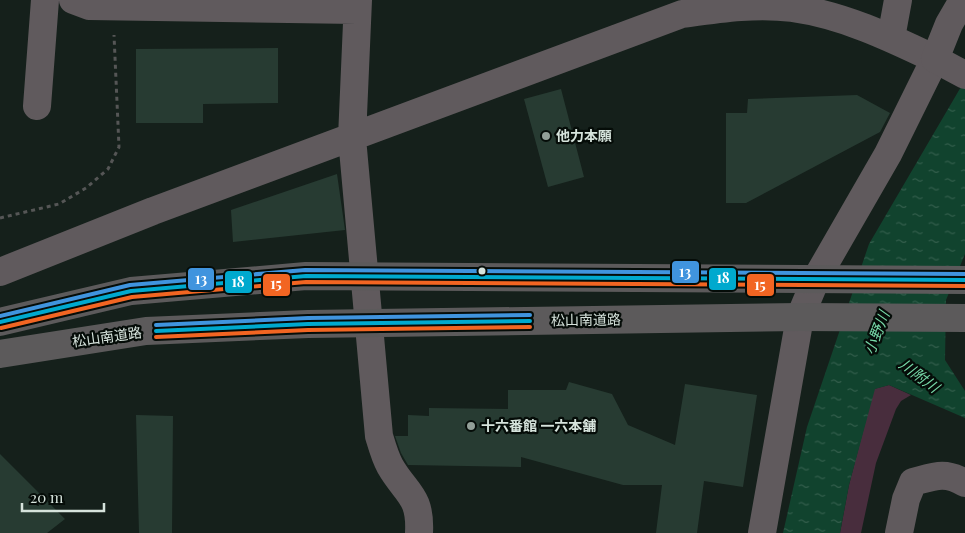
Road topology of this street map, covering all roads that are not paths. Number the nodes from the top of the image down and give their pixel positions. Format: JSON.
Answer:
{"nodes":[{"id":1,"x":45,"y":0,"type":"edge"},
{"id":2,"x":72,"y":0,"type":"edge"},
{"id":3,"x":898,"y":0,"type":"edge"},
{"id":4,"x":963,"y":0,"type":"edge"},
{"id":5,"x":358,"y":5,"type":"edge"},
{"id":6,"x":892,"y":38,"type":"junction"},
{"id":7,"x":950,"y":66,"type":"edge"},
{"id":8,"x":37,"y":106,"type":"dead end"},
{"id":9,"x":352,"y":138,"type":"junction"},
{"id":10,"x":0,"y":272,"type":"edge"},
{"id":11,"x":366,"y":277,"type":"junction"},
{"id":12,"x":826,"y":279,"type":"junction"},
{"id":13,"x":964,"y":280,"type":"edge"},
{"id":14,"x":811,"y":317,"type":"junction"},
{"id":15,"x":959,"y":318,"type":"edge"},
{"id":16,"x":0,"y":322,"type":"edge"},
{"id":17,"x":369,"y":323,"type":"junction"},
{"id":18,"x":0,"y":354,"type":"edge"},
{"id":19,"x":965,"y":483,"type":"edge"},
{"id":20,"x":419,"y":533,"type":"edge"},
{"id":21,"x":762,"y":533,"type":"edge"},
{"id":22,"x":899,"y":533,"type":"edge"}],
"edges":[{"from":1,"to":8,"type":"street"},
{"from":2,"to":5,"type":"street"},
{"from":3,"to":6,"type":"street"},
{"from":4,"to":7,"type":"street"},
{"from":5,"to":9,"type":"street"},
{"from":6,"to":7,"type":"street"},
{"from":6,"to":9,"type":"street"},
{"from":7,"to":12,"type":"street"},
{"from":9,"to":10,"type":"street"},
{"from":9,"to":11,"type":"street"},
{"from":11,"to":12,"type":"highway"},
{"from":11,"to":16,"type":"highway"},
{"from":11,"to":17,"type":"street"},
{"from":12,"to":13,"type":"highway"},
{"from":12,"to":14,"type":"street"},
{"from":14,"to":15,"type":"highway","name":"松山南道路"},
{"from":14,"to":17,"type":"highway","name":"松山南道路"},
{"from":14,"to":21,"type":"street"},
{"from":17,"to":18,"type":"highway","name":"松山南道路"},
{"from":17,"to":20,"type":"street"},
{"from":19,"to":22,"type":"street"}]}
